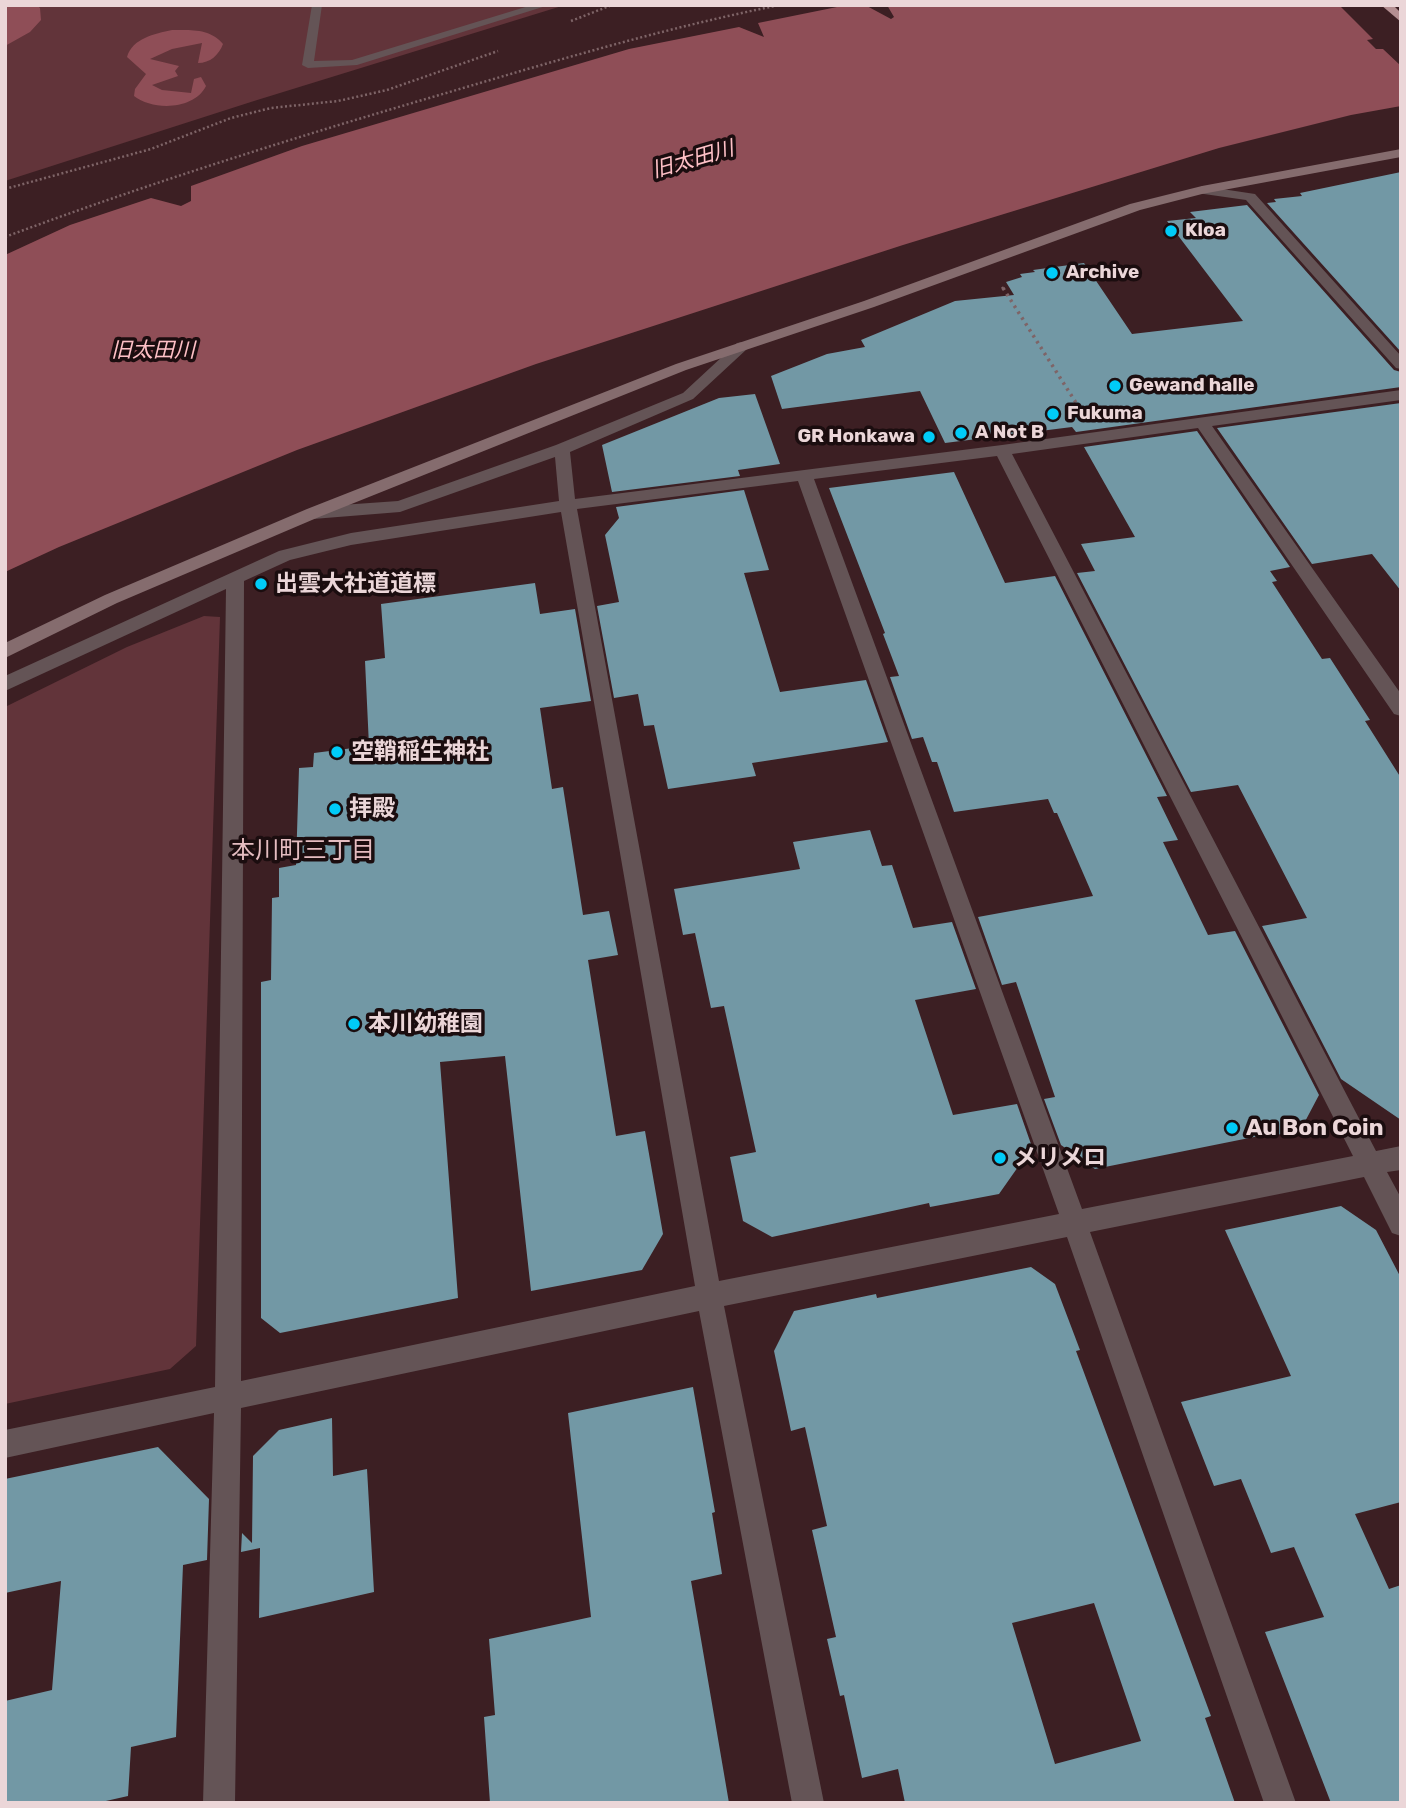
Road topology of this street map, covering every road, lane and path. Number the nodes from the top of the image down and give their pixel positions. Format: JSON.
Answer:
{"nodes":[{"id":1,"x":317,"y":5,"type":"edge"},
{"id":2,"x":544,"y":5,"type":"edge"},
{"id":3,"x":612,"y":5,"type":"edge"},
{"id":4,"x":780,"y":5,"type":"edge"},
{"id":5,"x":1386,"y":5,"type":"edge"},
{"id":6,"x":1401,"y":19,"type":"edge"},
{"id":7,"x":569,"y":22,"type":"dead end"},
{"id":8,"x":506,"y":48,"type":"dead end"},
{"id":9,"x":1401,"y":153,"type":"edge"},
{"id":10,"x":5,"y":189,"type":"edge"},
{"id":11,"x":1202,"y":190,"type":"junction"},
{"id":12,"x":5,"y":237,"type":"edge"},
{"id":13,"x":1002,"y":287,"type":"dead end"},
{"id":14,"x":742,"y":346,"type":"junction"},
{"id":15,"x":1401,"y":365,"type":"edge"},
{"id":16,"x":1401,"y":395,"type":"edge"},
{"id":17,"x":1202,"y":423,"type":"junction"},
{"id":18,"x":1097,"y":437,"type":"junction"},
{"id":19,"x":562,"y":449,"type":"junction"},
{"id":20,"x":1002,"y":450,"type":"junction"},
{"id":21,"x":804,"y":475,"type":"junction"},
{"id":22,"x":568,"y":505,"type":"junction"},
{"id":23,"x":313,"y":513,"type":"junction"},
{"id":24,"x":235,"y":579,"type":"junction"},
{"id":25,"x":5,"y":650,"type":"edge"},
{"id":26,"x":5,"y":684,"type":"edge"},
{"id":27,"x":1401,"y":709,"type":"edge"},
{"id":28,"x":1401,"y":1158,"type":"edge"},
{"id":29,"x":1369,"y":1164,"type":"junction"},
{"id":30,"x":1075,"y":1224,"type":"junction"},
{"id":31,"x":1401,"y":1224,"type":"edge"},
{"id":32,"x":709,"y":1296,"type":"junction"},
{"id":33,"x":228,"y":1399,"type":"junction"},
{"id":34,"x":5,"y":1444,"type":"edge"},
{"id":35,"x":219,"y":1803,"type":"edge"},
{"id":36,"x":808,"y":1803,"type":"edge"},
{"id":37,"x":1280,"y":1803,"type":"edge"}],
"edges":[{"from":1,"to":2,"type":"street"},
{"from":3,"to":7,"type":"path"},
{"from":4,"to":12,"type":"path"},
{"from":5,"to":6,"type":"highway"},
{"from":8,"to":10,"type":"path"},
{"from":9,"to":11,"type":"street"},
{"from":11,"to":14,"type":"street"},
{"from":11,"to":15,"type":"street"},
{"from":13,"to":18,"type":"path"},
{"from":14,"to":19,"type":"street"},
{"from":14,"to":23,"type":"street"},
{"from":16,"to":17,"type":"street"},
{"from":17,"to":18,"type":"street"},
{"from":17,"to":27,"type":"street"},
{"from":18,"to":20,"type":"street"},
{"from":19,"to":22,"type":"street"},
{"from":19,"to":23,"type":"street"},
{"from":20,"to":21,"type":"street"},
{"from":20,"to":29,"type":"street"},
{"from":21,"to":22,"type":"street"},
{"from":21,"to":30,"type":"street"},
{"from":22,"to":24,"type":"street"},
{"from":22,"to":32,"type":"street"},
{"from":23,"to":25,"type":"street"},
{"from":24,"to":26,"type":"street"},
{"from":24,"to":33,"type":"street"},
{"from":28,"to":29,"type":"street"},
{"from":29,"to":30,"type":"street"},
{"from":29,"to":31,"type":"street"},
{"from":30,"to":32,"type":"street"},
{"from":30,"to":37,"type":"street"},
{"from":32,"to":33,"type":"street"},
{"from":32,"to":36,"type":"street"},
{"from":33,"to":34,"type":"street"},
{"from":33,"to":35,"type":"street"}]}
